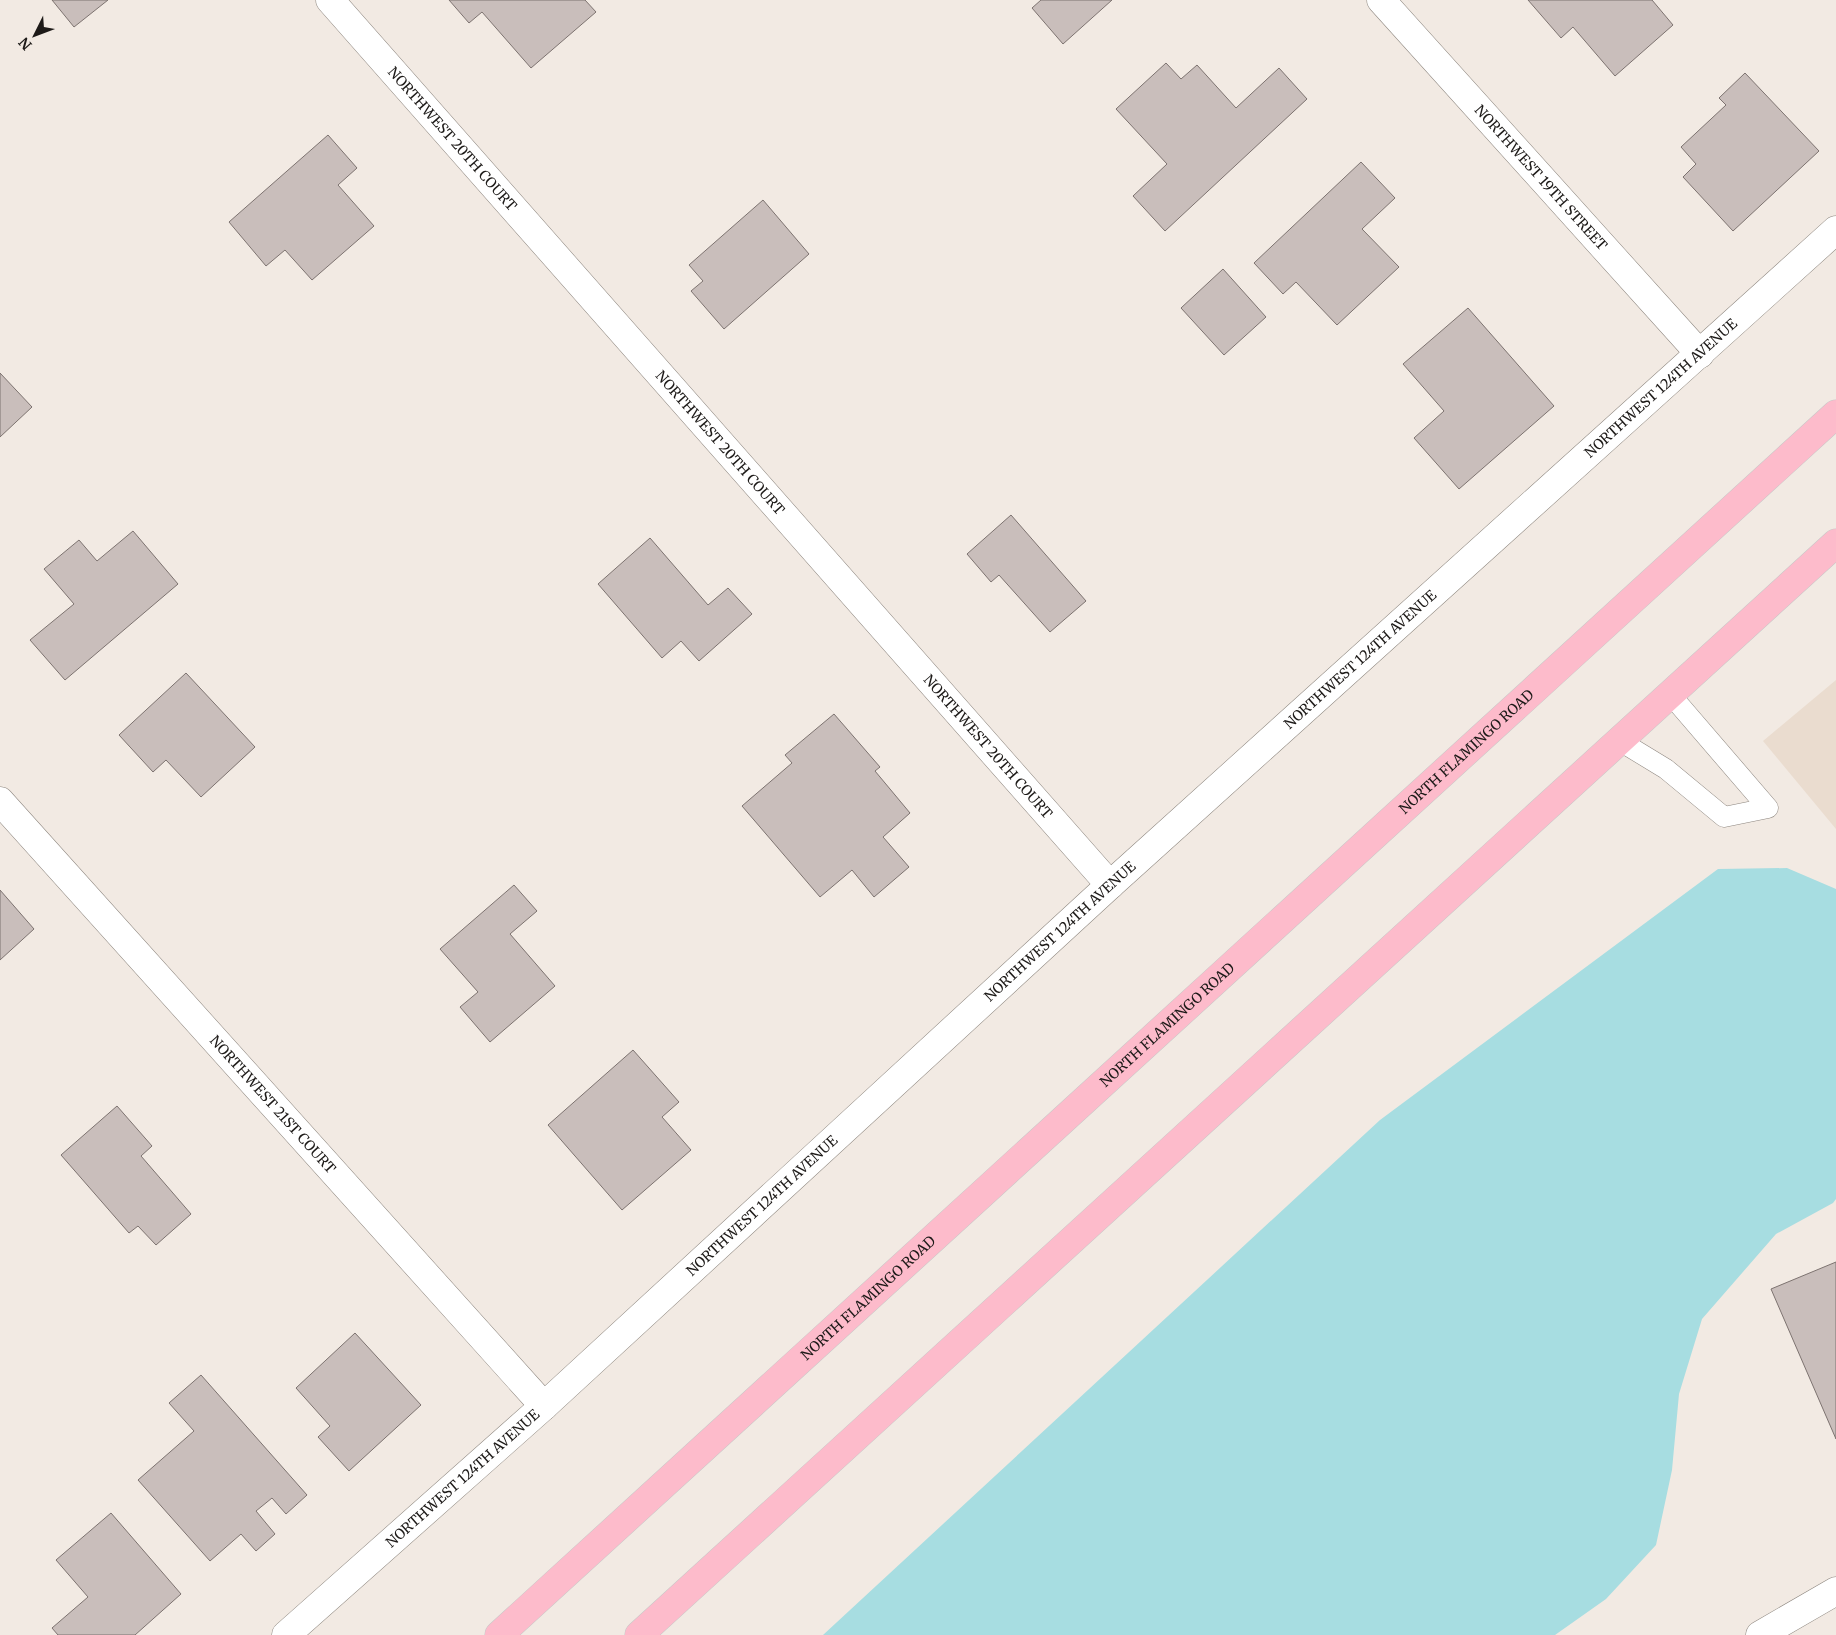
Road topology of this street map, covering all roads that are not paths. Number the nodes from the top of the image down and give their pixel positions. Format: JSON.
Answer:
{"nodes":[{"id":1,"x":330,"y":0,"type":"edge"},
{"id":2,"x":1381,"y":0,"type":"edge"},
{"id":3,"x":1836,"y":230,"type":"edge"},
{"id":4,"x":1700,"y":354,"type":"junction"},
{"id":5,"x":1836,"y":414,"type":"edge"},
{"id":6,"x":1836,"y":544,"type":"edge"},
{"id":7,"x":1670,"y":694,"type":"junction"},
{"id":8,"x":1620,"y":741,"type":"junction"},
{"id":9,"x":0,"y":801,"type":"edge"},
{"id":10,"x":1110,"y":885,"type":"junction"},
{"id":11,"x":544,"y":1406,"type":"junction"},
{"id":12,"x":1836,"y":1591,"type":"edge"},
{"id":13,"x":286,"y":1635,"type":"edge"},
{"id":14,"x":499,"y":1635,"type":"edge"},
{"id":15,"x":640,"y":1635,"type":"edge"},
{"id":16,"x":1760,"y":1635,"type":"edge"}],
"edges":[{"from":1,"to":10,"type":"street","name":"NORTHWEST 20TH COURT"},
{"from":2,"to":4,"type":"street","name":"NORTHWEST 19TH STREET"},
{"from":3,"to":4,"type":"street","name":"NORTHWEST 124TH AVENUE"},
{"from":4,"to":10,"type":"street","name":"NORTHWEST 124TH AVENUE"},
{"from":5,"to":14,"type":"highway","name":"NORTH FLAMINGO ROAD"},
{"from":6,"to":7,"type":"highway"},
{"from":7,"to":8,"type":"highway"},
{"from":7,"to":8,"type":"lane"},
{"from":8,"to":15,"type":"highway"},
{"from":9,"to":11,"type":"street","name":"NORTHWEST 21ST COURT"},
{"from":10,"to":11,"type":"street","name":"NORTHWEST 124TH AVENUE"},
{"from":11,"to":13,"type":"street","name":"NORTHWEST 124TH AVENUE"},
{"from":12,"to":16,"type":"street"}]}
